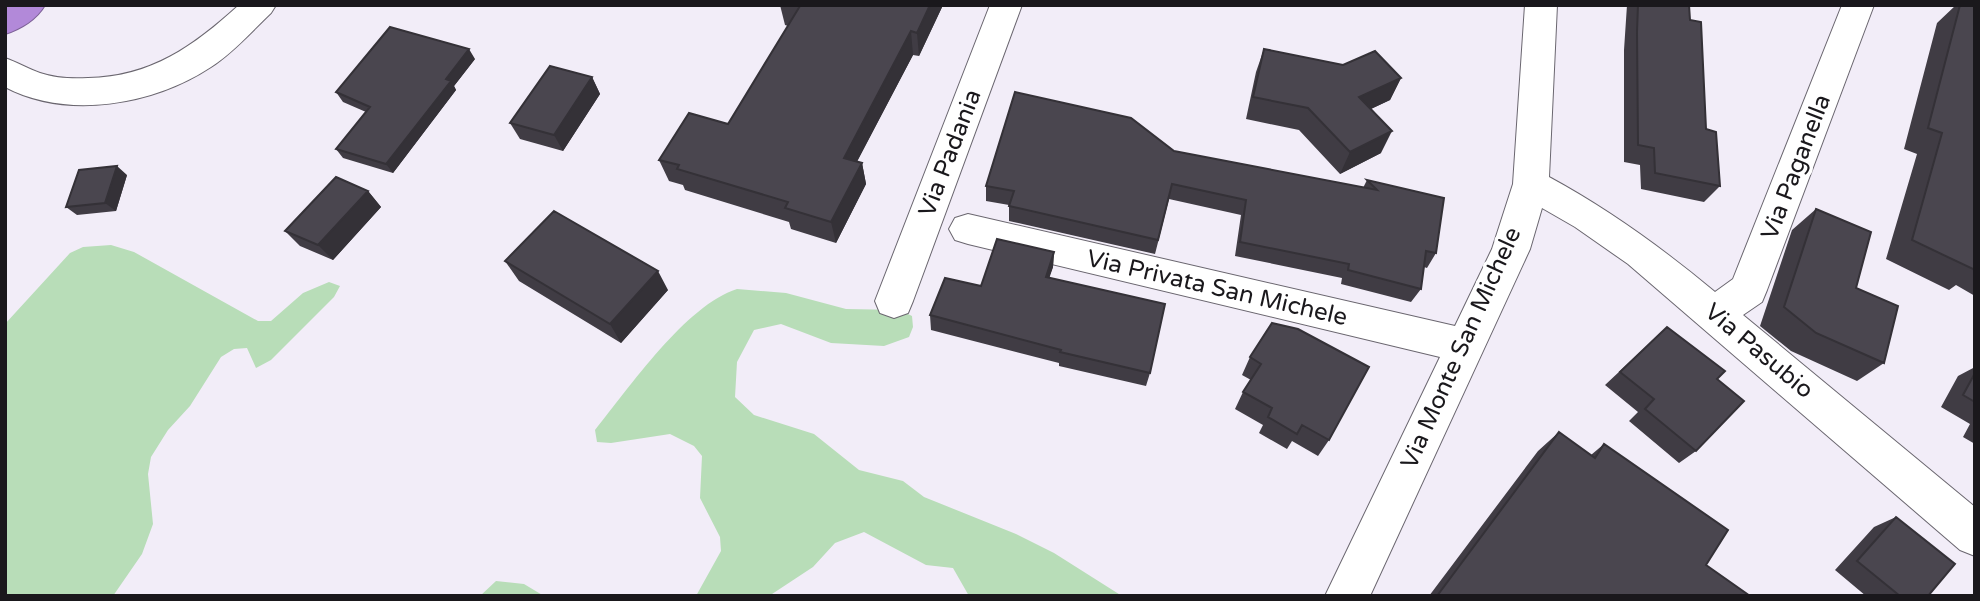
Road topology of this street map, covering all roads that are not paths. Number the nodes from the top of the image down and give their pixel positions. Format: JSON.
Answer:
{"nodes":[{"id":1,"x":29,"y":5,"type":"edge"},
{"id":2,"x":260,"y":5,"type":"edge"},
{"id":3,"x":1006,"y":5,"type":"edge"},
{"id":4,"x":1541,"y":5,"type":"edge"},
{"id":5,"x":1858,"y":5,"type":"edge"},
{"id":6,"x":5,"y":22,"type":"edge"},
{"id":7,"x":5,"y":71,"type":"edge"},
{"id":8,"x":1531,"y":184,"type":"junction"},
{"id":9,"x":968,"y":229,"type":"dead end"},
{"id":10,"x":894,"y":301,"type":"dead end"},
{"id":11,"x":1715,"y":314,"type":"junction"},
{"id":12,"x":1466,"y":346,"type":"junction"},
{"id":13,"x":1975,"y":535,"type":"edge"},
{"id":14,"x":1347,"y":596,"type":"edge"}],
"edges":[{"from":1,"to":6,"type":"highway"},
{"from":2,"to":7,"type":"street"},
{"from":3,"to":10,"type":"street","name":"Via Padania"},
{"from":4,"to":8,"type":"street","name":"Via Monte San Michele"},
{"from":5,"to":11,"type":"street","name":"Via Paganella"},
{"from":8,"to":11,"type":"street","name":"Via Pasubio"},
{"from":8,"to":12,"type":"street","name":"Via Monte San Michele"},
{"from":9,"to":12,"type":"street","name":"Via Privata San Michele"},
{"from":11,"to":13,"type":"street","name":"Via Pasubio"},
{"from":12,"to":14,"type":"street","name":"Via Monte San Michele"}]}
